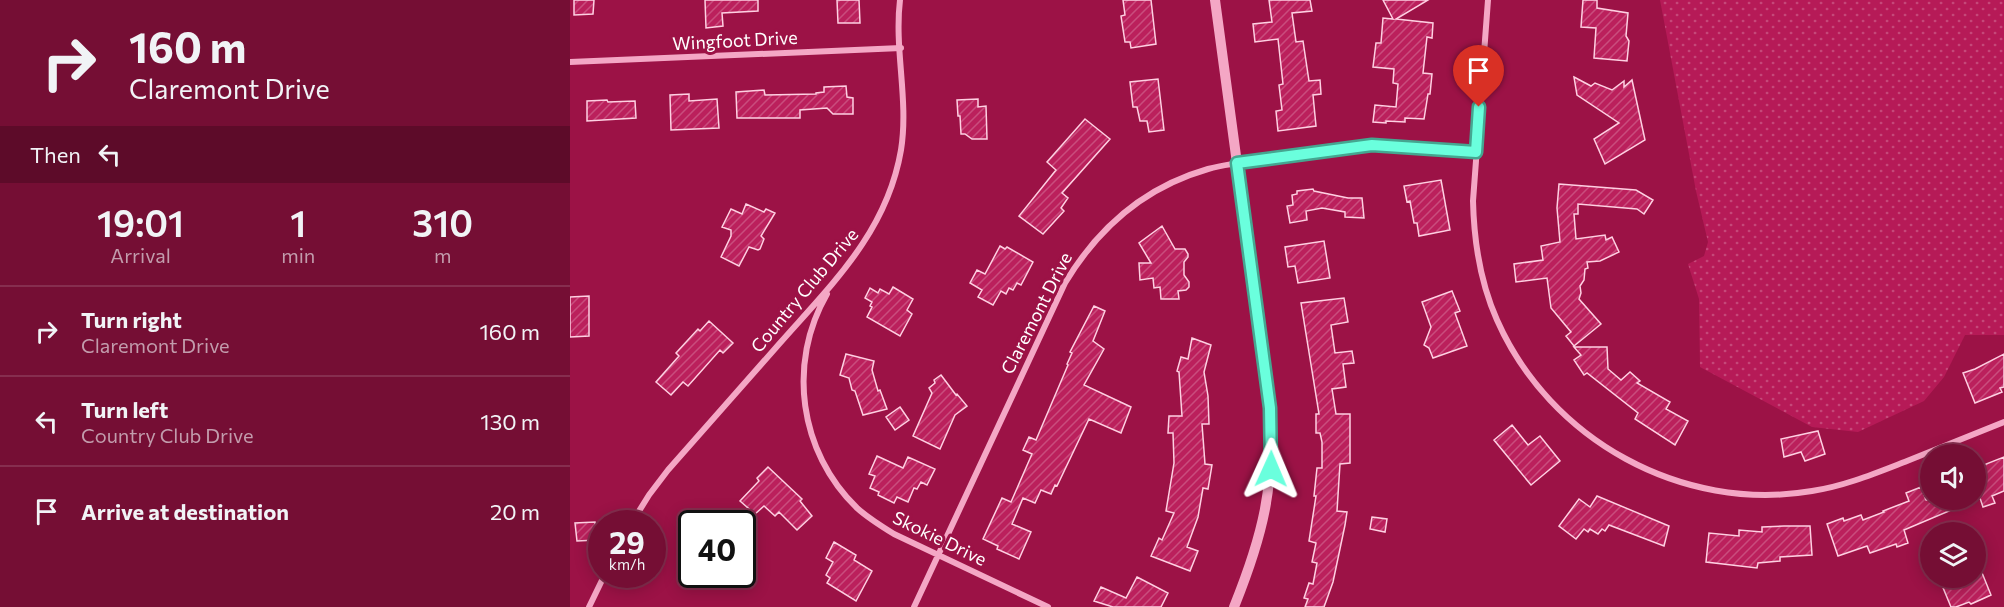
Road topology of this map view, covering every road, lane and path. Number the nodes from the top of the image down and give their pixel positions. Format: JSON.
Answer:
{"nodes":[{"id":1,"x":900,"y":0,"type":"edge"},
{"id":2,"x":1215,"y":0,"type":"edge"},
{"id":3,"x":1488,"y":0,"type":"edge"},
{"id":4,"x":901,"y":48,"type":"junction"},
{"id":5,"x":570,"y":63,"type":"edge"},
{"id":6,"x":1476,"y":152,"type":"junction"},
{"id":7,"x":1237,"y":163,"type":"junction"},
{"id":8,"x":840,"y":275,"type":"junction"},
{"id":9,"x":2004,"y":422,"type":"edge"},
{"id":10,"x":640,"y":510,"type":"edge"},
{"id":11,"x":937,"y":555,"type":"junction"},
{"id":12,"x":598,"y":588,"type":"edge"},
{"id":13,"x":589,"y":607,"type":"edge"},
{"id":14,"x":914,"y":607,"type":"edge"},
{"id":15,"x":1048,"y":607,"type":"edge"},
{"id":16,"x":1234,"y":607,"type":"edge"}],
"edges":[{"from":1,"to":4,"type":"street","name":"Country Club Drive"},
{"from":2,"to":7,"type":"street"},
{"from":3,"to":6,"type":"street"},
{"from":4,"to":5,"type":"street","name":"Wingfoot Drive"},
{"from":4,"to":8,"type":"street","name":"Country Club Drive"},
{"from":6,"to":7,"type":"street","name":"Claremont Drive"},
{"from":6,"to":9,"type":"street"},
{"from":7,"to":11,"type":"street","name":"Claremont Drive"},
{"from":7,"to":16,"type":"street"},
{"from":8,"to":10,"type":"street","name":"Country Club Drive"},
{"from":8,"to":11,"type":"street","name":"Skokie Drive"},
{"from":11,"to":14,"type":"street","name":"Claremont Drive"},
{"from":11,"to":15,"type":"street","name":"Skokie Drive"},
{"from":12,"to":13,"type":"street"}]}
